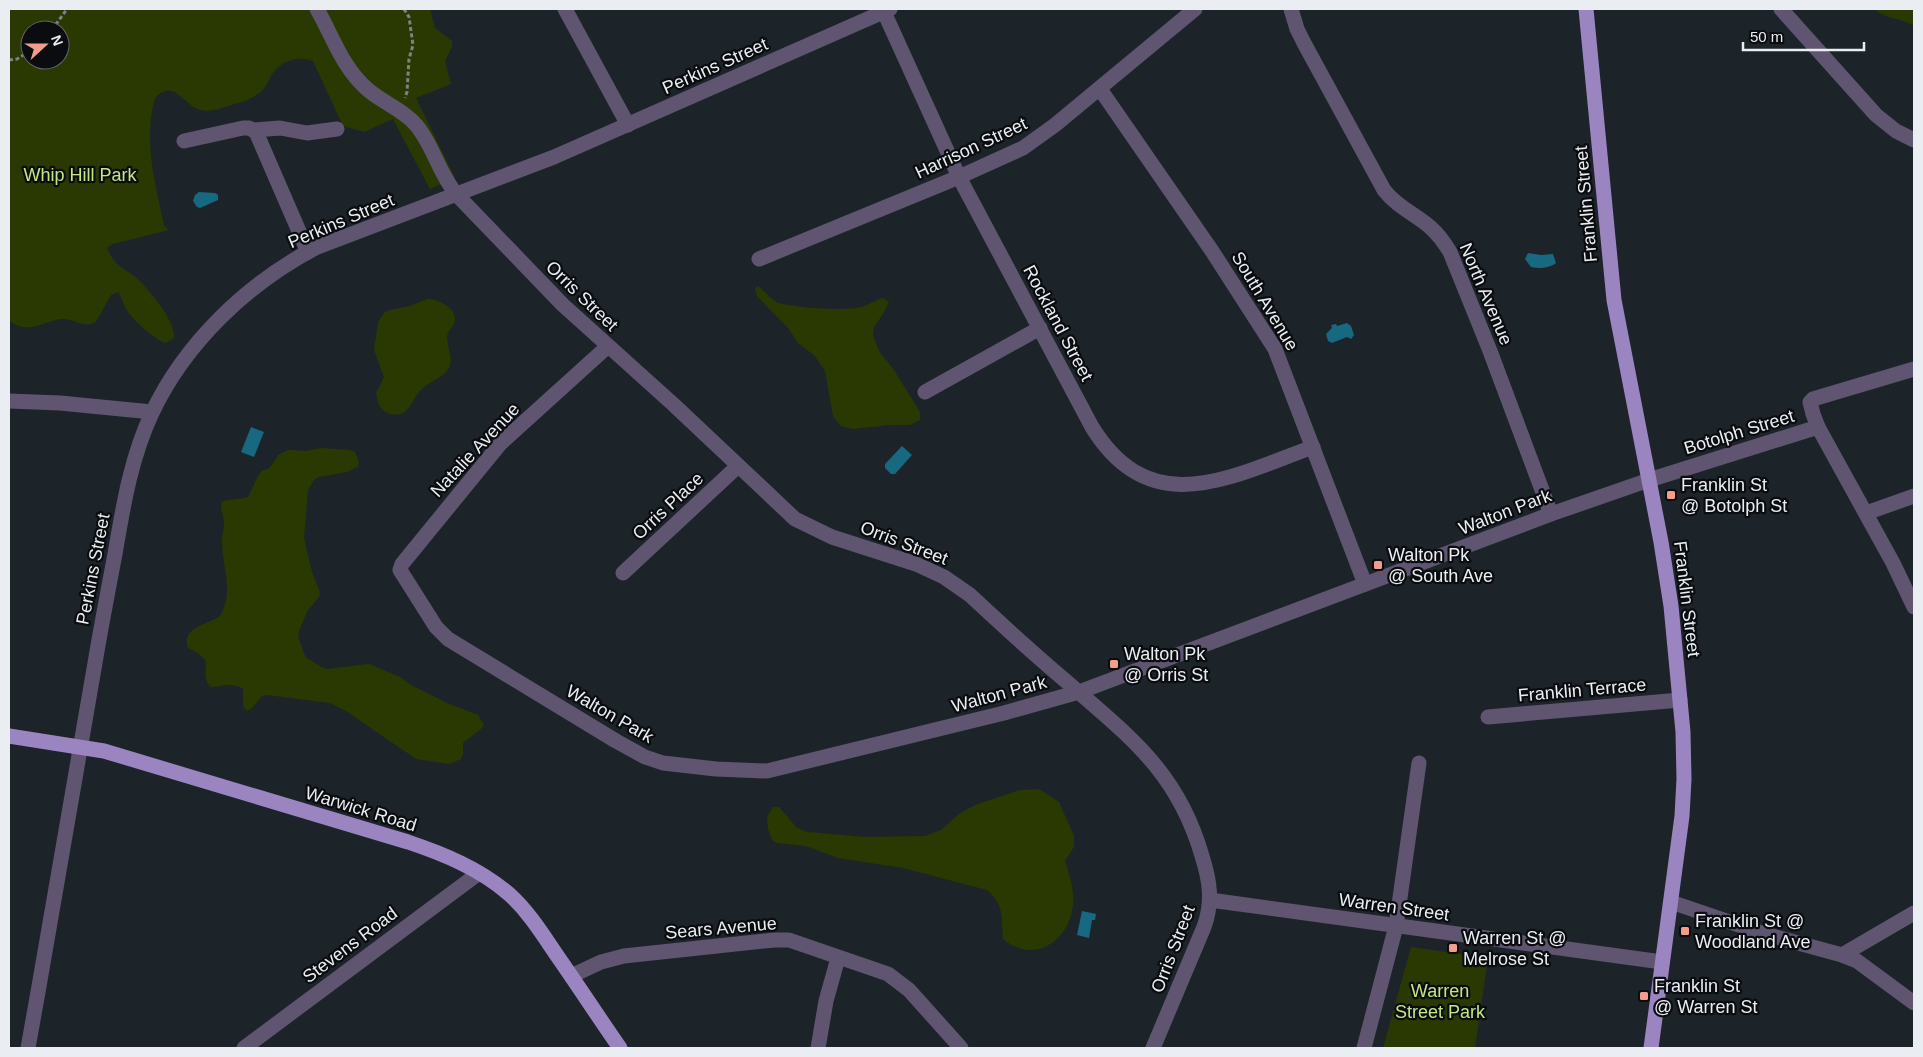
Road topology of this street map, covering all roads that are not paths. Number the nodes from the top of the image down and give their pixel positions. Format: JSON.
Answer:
{"nodes":[{"id":1,"x":317,"y":9,"type":"edge"},
{"id":2,"x":565,"y":9,"type":"edge"},
{"id":3,"x":1196,"y":9,"type":"edge"},
{"id":4,"x":1291,"y":9,"type":"edge"},
{"id":5,"x":1586,"y":9,"type":"edge"},
{"id":6,"x":1781,"y":9,"type":"edge"},
{"id":7,"x":887,"y":10,"type":"edge"},
{"id":8,"x":1100,"y":89,"type":"junction"},
{"id":9,"x":628,"y":125,"type":"junction"},
{"id":10,"x":337,"y":129,"type":"dead end"},
{"id":11,"x":254,"y":130,"type":"junction"},
{"id":12,"x":1914,"y":140,"type":"edge"},
{"id":13,"x":184,"y":141,"type":"dead end"},
{"id":14,"x":959,"y":177,"type":"junction"},
{"id":15,"x":457,"y":195,"type":"junction"},
{"id":16,"x":308,"y":252,"type":"junction"},
{"id":17,"x":759,"y":259,"type":"dead end"},
{"id":18,"x":1040,"y":328,"type":"junction"},
{"id":19,"x":608,"y":346,"type":"junction"},
{"id":20,"x":1914,"y":369,"type":"edge"},
{"id":21,"x":925,"y":392,"type":"dead end"},
{"id":22,"x":9,"y":401,"type":"edge"},
{"id":23,"x":152,"y":412,"type":"junction"},
{"id":24,"x":1818,"y":427,"type":"junction"},
{"id":25,"x":1313,"y":446,"type":"junction"},
{"id":26,"x":738,"y":466,"type":"junction"},
{"id":27,"x":1649,"y":480,"type":"junction"},
{"id":28,"x":1914,"y":496,"type":"edge"},
{"id":29,"x":1866,"y":513,"type":"junction"},
{"id":30,"x":1552,"y":514,"type":"junction"},
{"id":31,"x":400,"y":566,"type":"joint"},
{"id":32,"x":623,"y":573,"type":"dead end"},
{"id":33,"x":1365,"y":584,"type":"junction"},
{"id":34,"x":1914,"y":607,"type":"edge"},
{"id":35,"x":1079,"y":692,"type":"junction"},
{"id":36,"x":1680,"y":700,"type":"junction"},
{"id":37,"x":1488,"y":717,"type":"dead end"},
{"id":38,"x":9,"y":736,"type":"edge"},
{"id":39,"x":81,"y":746,"type":"junction"},
{"id":40,"x":1419,"y":763,"type":"dead end"},
{"id":41,"x":479,"y":873,"type":"junction"},
{"id":42,"x":1210,"y":900,"type":"junction"},
{"id":43,"x":1671,"y":902,"type":"junction"},
{"id":44,"x":1914,"y":913,"type":"edge"},
{"id":45,"x":1396,"y":926,"type":"junction"},
{"id":46,"x":1842,"y":955,"type":"junction"},
{"id":47,"x":838,"y":958,"type":"junction"},
{"id":48,"x":1662,"y":962,"type":"junction"},
{"id":49,"x":571,"y":976,"type":"junction"},
{"id":50,"x":1914,"y":1003,"type":"edge"},
{"id":51,"x":28,"y":1048,"type":"edge"},
{"id":52,"x":244,"y":1048,"type":"edge"},
{"id":53,"x":620,"y":1048,"type":"edge"},
{"id":54,"x":818,"y":1048,"type":"edge"},
{"id":55,"x":962,"y":1048,"type":"edge"},
{"id":56,"x":1153,"y":1048,"type":"edge"},
{"id":57,"x":1364,"y":1048,"type":"edge"},
{"id":58,"x":1651,"y":1048,"type":"edge"}],
"edges":[{"from":1,"to":15,"type":"street","name":"Orris Street"},
{"from":2,"to":9,"type":"street"},
{"from":3,"to":8,"type":"street","name":"Harrison Street"},
{"from":4,"to":30,"type":"street","name":"North Avenue"},
{"from":5,"to":27,"type":"main road","name":"Franklin Street"},
{"from":6,"to":12,"type":"street"},
{"from":7,"to":9,"type":"street","name":"Perkins Street"},
{"from":7,"to":14,"type":"street","name":"Rockland Street"},
{"from":8,"to":14,"type":"street","name":"Harrison Street"},
{"from":8,"to":25,"type":"street","name":"South Avenue"},
{"from":9,"to":15,"type":"street","name":"Perkins Street"},
{"from":10,"to":11,"type":"street"},
{"from":11,"to":13,"type":"street"},
{"from":11,"to":16,"type":"street"},
{"from":14,"to":17,"type":"street","name":"Harrison Street"},
{"from":14,"to":18,"type":"street","name":"Rockland Street"},
{"from":15,"to":16,"type":"street","name":"Perkins Street"},
{"from":15,"to":19,"type":"street","name":"Orris Street"},
{"from":16,"to":23,"type":"street","name":"Perkins Street"},
{"from":18,"to":21,"type":"street"},
{"from":18,"to":25,"type":"street","name":"Rockland Street"},
{"from":19,"to":26,"type":"street","name":"Orris Street"},
{"from":19,"to":31,"type":"street","name":"Natalie Avenue"},
{"from":20,"to":24,"type":"street"},
{"from":22,"to":23,"type":"street"},
{"from":23,"to":39,"type":"street","name":"Perkins Street"},
{"from":24,"to":27,"type":"street","name":"Botolph Street"},
{"from":24,"to":29,"type":"street","name":"Botolph Street"},
{"from":25,"to":33,"type":"street","name":"South Avenue"},
{"from":26,"to":32,"type":"street","name":"Orris Place"},
{"from":26,"to":35,"type":"street","name":"Orris Street"},
{"from":27,"to":30,"type":"street","name":"Walton Park"},
{"from":27,"to":36,"type":"main road","name":"Franklin Street"},
{"from":28,"to":29,"type":"street"},
{"from":29,"to":34,"type":"street","name":"Botolph Street"},
{"from":30,"to":33,"type":"street","name":"Walton Park"},
{"from":31,"to":35,"type":"street","name":"Walton Park"},
{"from":33,"to":35,"type":"street","name":"Walton Park"},
{"from":35,"to":42,"type":"street","name":"Orris Street"},
{"from":36,"to":37,"type":"street","name":"Franklin Terrace"},
{"from":36,"to":43,"type":"main road","name":"Franklin Street"},
{"from":38,"to":39,"type":"main road","name":"Warwick Road"},
{"from":39,"to":41,"type":"main road","name":"Warwick Road"},
{"from":39,"to":51,"type":"street","name":"Perkins Street"},
{"from":40,"to":45,"type":"street"},
{"from":41,"to":49,"type":"main road","name":"Warwick Road"},
{"from":41,"to":52,"type":"street","name":"Stevens Road"},
{"from":42,"to":45,"type":"street","name":"Warren Street"},
{"from":42,"to":56,"type":"street","name":"Orris Street"},
{"from":43,"to":46,"type":"street"},
{"from":43,"to":48,"type":"main road","name":"Franklin Street"},
{"from":44,"to":46,"type":"street"},
{"from":45,"to":48,"type":"street","name":"Warren Street"},
{"from":45,"to":57,"type":"street"},
{"from":46,"to":50,"type":"street"},
{"from":47,"to":49,"type":"street","name":"Sears Avenue"},
{"from":47,"to":54,"type":"street"},
{"from":47,"to":55,"type":"street","name":"Sears Avenue"},
{"from":48,"to":58,"type":"main road","name":"Franklin Street"},
{"from":49,"to":53,"type":"main road","name":"Warwick Road"}]}
